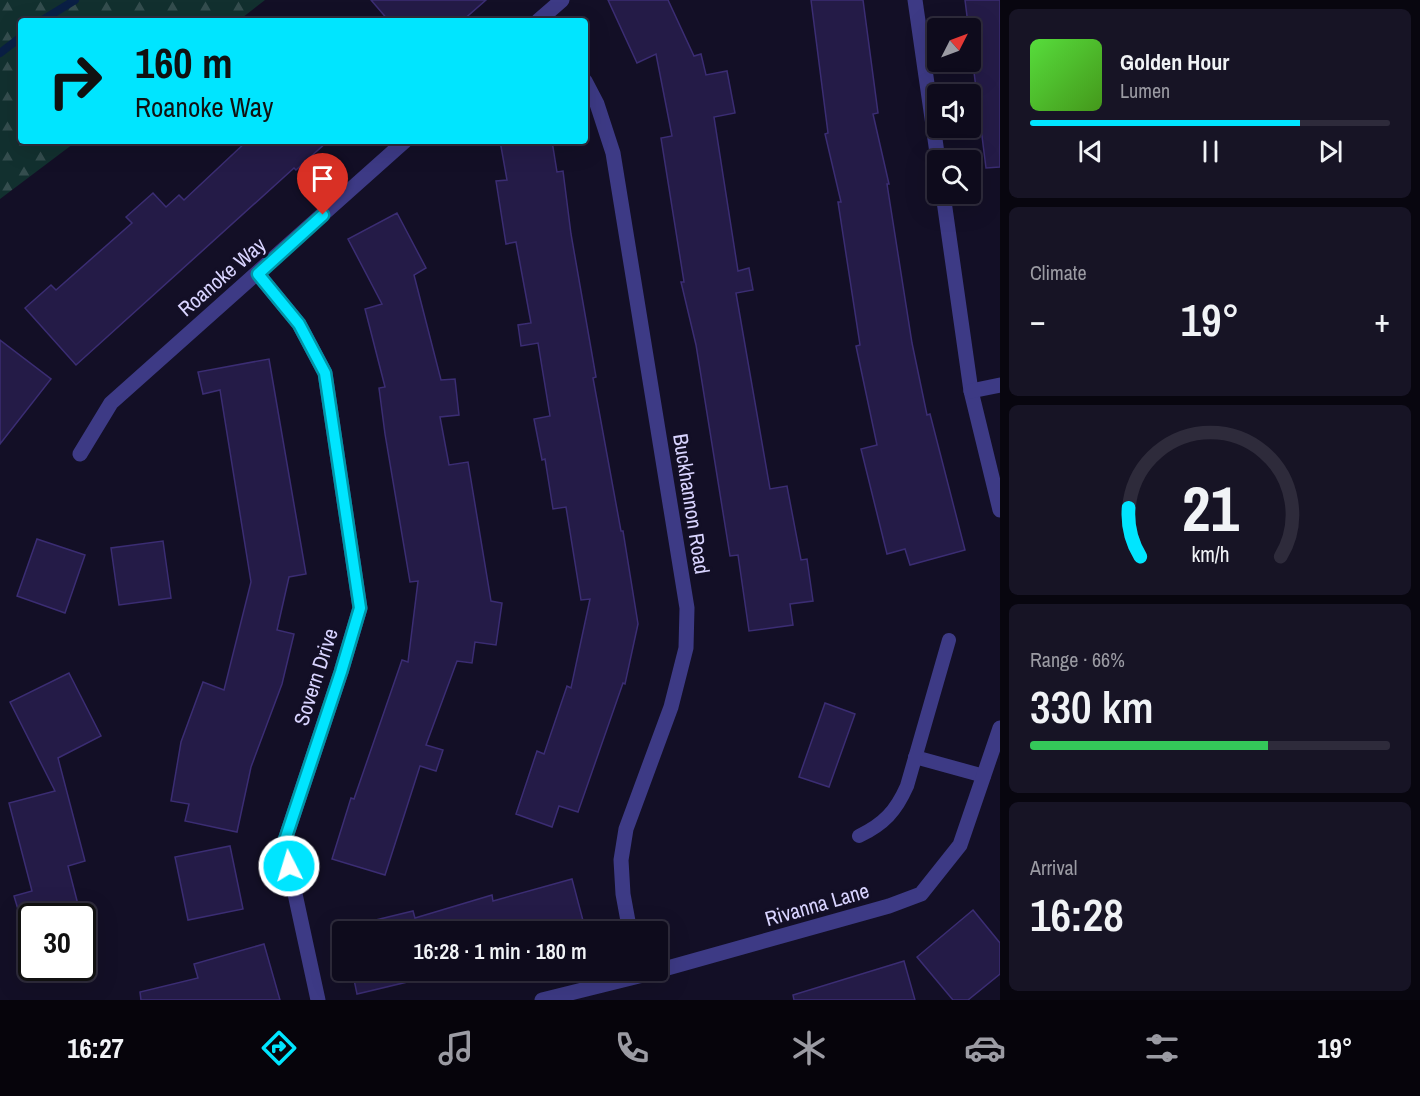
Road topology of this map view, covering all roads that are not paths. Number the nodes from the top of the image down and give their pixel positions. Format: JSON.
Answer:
{"nodes":[{"id":1,"x":562,"y":0,"type":"edge"},
{"id":2,"x":915,"y":0,"type":"edge"},
{"id":3,"x":545,"y":18,"type":"edge"},
{"id":4,"x":588,"y":87,"type":"edge"},
{"id":5,"x":402,"y":144,"type":"edge"},
{"id":6,"x":937,"y":150,"type":"edge"},
{"id":7,"x":944,"y":204,"type":"edge"},
{"id":8,"x":258,"y":274,"type":"junction"},
{"id":9,"x":1000,"y":386,"type":"edge"},
{"id":10,"x":971,"y":391,"type":"junction"},
{"id":11,"x":80,"y":454,"type":"dead end"},
{"id":12,"x":1000,"y":510,"type":"edge"},
{"id":13,"x":949,"y":640,"type":"dead end"},
{"id":14,"x":1000,"y":728,"type":"edge"},
{"id":15,"x":915,"y":757,"type":"junction"},
{"id":16,"x":984,"y":776,"type":"junction"},
{"id":17,"x":859,"y":836,"type":"dead end"},
{"id":18,"x":628,"y":921,"type":"edge"},
{"id":19,"x":668,"y":966,"type":"edge"},
{"id":20,"x":612,"y":981,"type":"edge"},
{"id":21,"x":318,"y":1000,"type":"edge"},
{"id":22,"x":542,"y":1000,"type":"edge"}],
"edges":[{"from":1,"to":3,"type":"street"},
{"from":2,"to":6,"type":"street"},
{"from":4,"to":18,"type":"street","name":"Buckhannon Road"},
{"from":5,"to":8,"type":"street","name":"Roanoke Way"},
{"from":7,"to":10,"type":"street"},
{"from":8,"to":11,"type":"street","name":"Roanoke Way"},
{"from":8,"to":21,"type":"street","name":"Sovern Drive"},
{"from":9,"to":10,"type":"street"},
{"from":10,"to":12,"type":"street"},
{"from":13,"to":15,"type":"lane"},
{"from":14,"to":16,"type":"street","name":"Rivanna Lane"},
{"from":15,"to":16,"type":"lane"},
{"from":15,"to":17,"type":"lane"},
{"from":16,"to":19,"type":"street","name":"Rivanna Lane"},
{"from":20,"to":22,"type":"street","name":"Rivanna Lane"}]}
